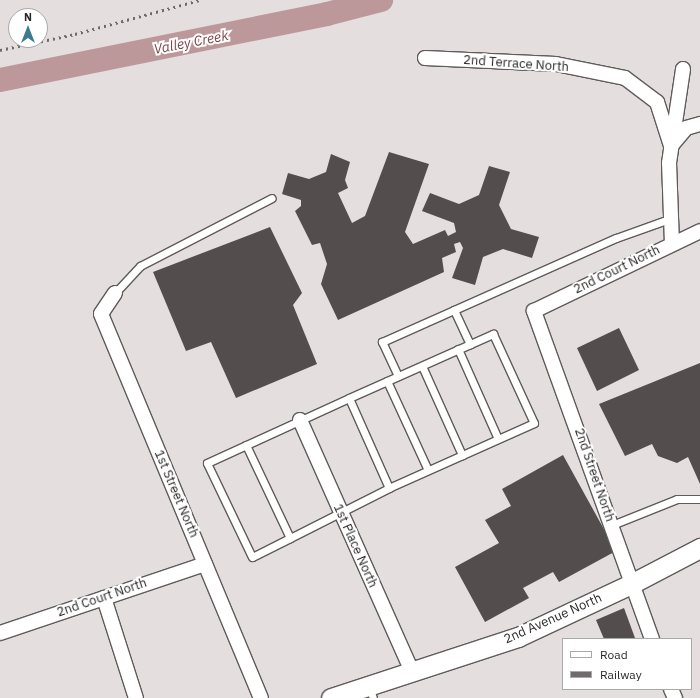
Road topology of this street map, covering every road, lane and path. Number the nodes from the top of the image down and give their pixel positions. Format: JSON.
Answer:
{"nodes":[{"id":1,"x":425,"y":58,"type":"dead end"},
{"id":2,"x":683,"y":69,"type":"dead end"},
{"id":3,"x":700,"y":124,"type":"edge"},
{"id":4,"x":671,"y":146,"type":"junction"},
{"id":5,"x":272,"y":198,"type":"dead end"},
{"id":6,"x":672,"y":218,"type":"junction"},
{"id":7,"x":700,"y":230,"type":"edge"},
{"id":8,"x":672,"y":244,"type":"junction"},
{"id":9,"x":115,"y":293,"type":"joint"},
{"id":10,"x":454,"y":310,"type":"junction"},
{"id":11,"x":534,"y":310,"type":"joint"},
{"id":12,"x":470,"y":344,"type":"junction"},
{"id":13,"x":458,"y":350,"type":"junction"},
{"id":14,"x":422,"y":366,"type":"junction"},
{"id":15,"x":398,"y":376,"type":"junction"},
{"id":16,"x":387,"y":381,"type":"junction"},
{"id":17,"x":349,"y":398,"type":"junction"},
{"id":18,"x":300,"y":420,"type":"junction"},
{"id":19,"x":498,"y":439,"type":"junction"},
{"id":20,"x":246,"y":445,"type":"junction"},
{"id":21,"x":462,"y":455,"type":"junction"},
{"id":22,"x":428,"y":470,"type":"junction"},
{"id":23,"x":389,"y":488,"type":"junction"},
{"id":24,"x":700,"y":499,"type":"edge"},
{"id":25,"x":340,"y":513,"type":"junction"},
{"id":26,"x":612,"y":525,"type":"junction"},
{"id":27,"x":290,"y":538,"type":"junction"},
{"id":28,"x":700,"y":548,"type":"edge"},
{"id":29,"x":205,"y":564,"type":"junction"},
{"id":30,"x":632,"y":584,"type":"junction"},
{"id":31,"x":104,"y":598,"type":"junction"},
{"id":32,"x":0,"y":633,"type":"edge"},
{"id":33,"x":652,"y":638,"type":"edge"},
{"id":34,"x":412,"y":672,"type":"junction"},
{"id":35,"x":371,"y":692,"type":"edge"},
{"id":36,"x":136,"y":698,"type":"edge"},
{"id":37,"x":261,"y":698,"type":"edge"},
{"id":38,"x":331,"y":698,"type":"edge"}],
"edges":[{"from":1,"to":4,"type":"street","name":"2nd Terrace North"},
{"from":2,"to":4,"type":"street"},
{"from":3,"to":4,"type":"street"},
{"from":4,"to":6,"type":"street"},
{"from":5,"to":9,"type":"lane"},
{"from":6,"to":8,"type":"street"},
{"from":6,"to":10,"type":"lane"},
{"from":7,"to":8,"type":"street","name":"2nd Court North"},
{"from":8,"to":11,"type":"street","name":"2nd Court North"},
{"from":9,"to":29,"type":"street","name":"1st Street North"},
{"from":10,"to":12,"type":"lane"},
{"from":10,"to":15,"type":"lane"},
{"from":11,"to":26,"type":"street","name":"2nd Street North"},
{"from":12,"to":13,"type":"lane"},
{"from":12,"to":19,"type":"lane"},
{"from":13,"to":14,"type":"lane"},
{"from":13,"to":19,"type":"lane"},
{"from":14,"to":15,"type":"lane"},
{"from":14,"to":21,"type":"lane"},
{"from":15,"to":16,"type":"lane"},
{"from":16,"to":17,"type":"lane"},
{"from":16,"to":22,"type":"lane"},
{"from":17,"to":18,"type":"lane"},
{"from":17,"to":23,"type":"lane"},
{"from":18,"to":20,"type":"lane"},
{"from":18,"to":25,"type":"street","name":"1st Place North"},
{"from":19,"to":21,"type":"lane"},
{"from":20,"to":27,"type":"lane"},
{"from":20,"to":27,"type":"lane"},
{"from":21,"to":22,"type":"lane"},
{"from":22,"to":23,"type":"lane"},
{"from":23,"to":25,"type":"lane"},
{"from":24,"to":26,"type":"lane"},
{"from":25,"to":27,"type":"lane"},
{"from":25,"to":34,"type":"street","name":"1st Place North"},
{"from":26,"to":30,"type":"street","name":"2nd Street North"},
{"from":28,"to":30,"type":"street","name":"2nd Avenue North"},
{"from":29,"to":31,"type":"street","name":"2nd Court North"},
{"from":29,"to":37,"type":"street","name":"1st Street North"},
{"from":30,"to":33,"type":"street","name":"2nd Street North"},
{"from":30,"to":34,"type":"street","name":"2nd Avenue North"},
{"from":31,"to":32,"type":"street","name":"2nd Court North"},
{"from":31,"to":36,"type":"street"},
{"from":34,"to":35,"type":"street","name":"2nd Avenue North"},
{"from":35,"to":38,"type":"street","name":"2nd Avenue North"}]}
